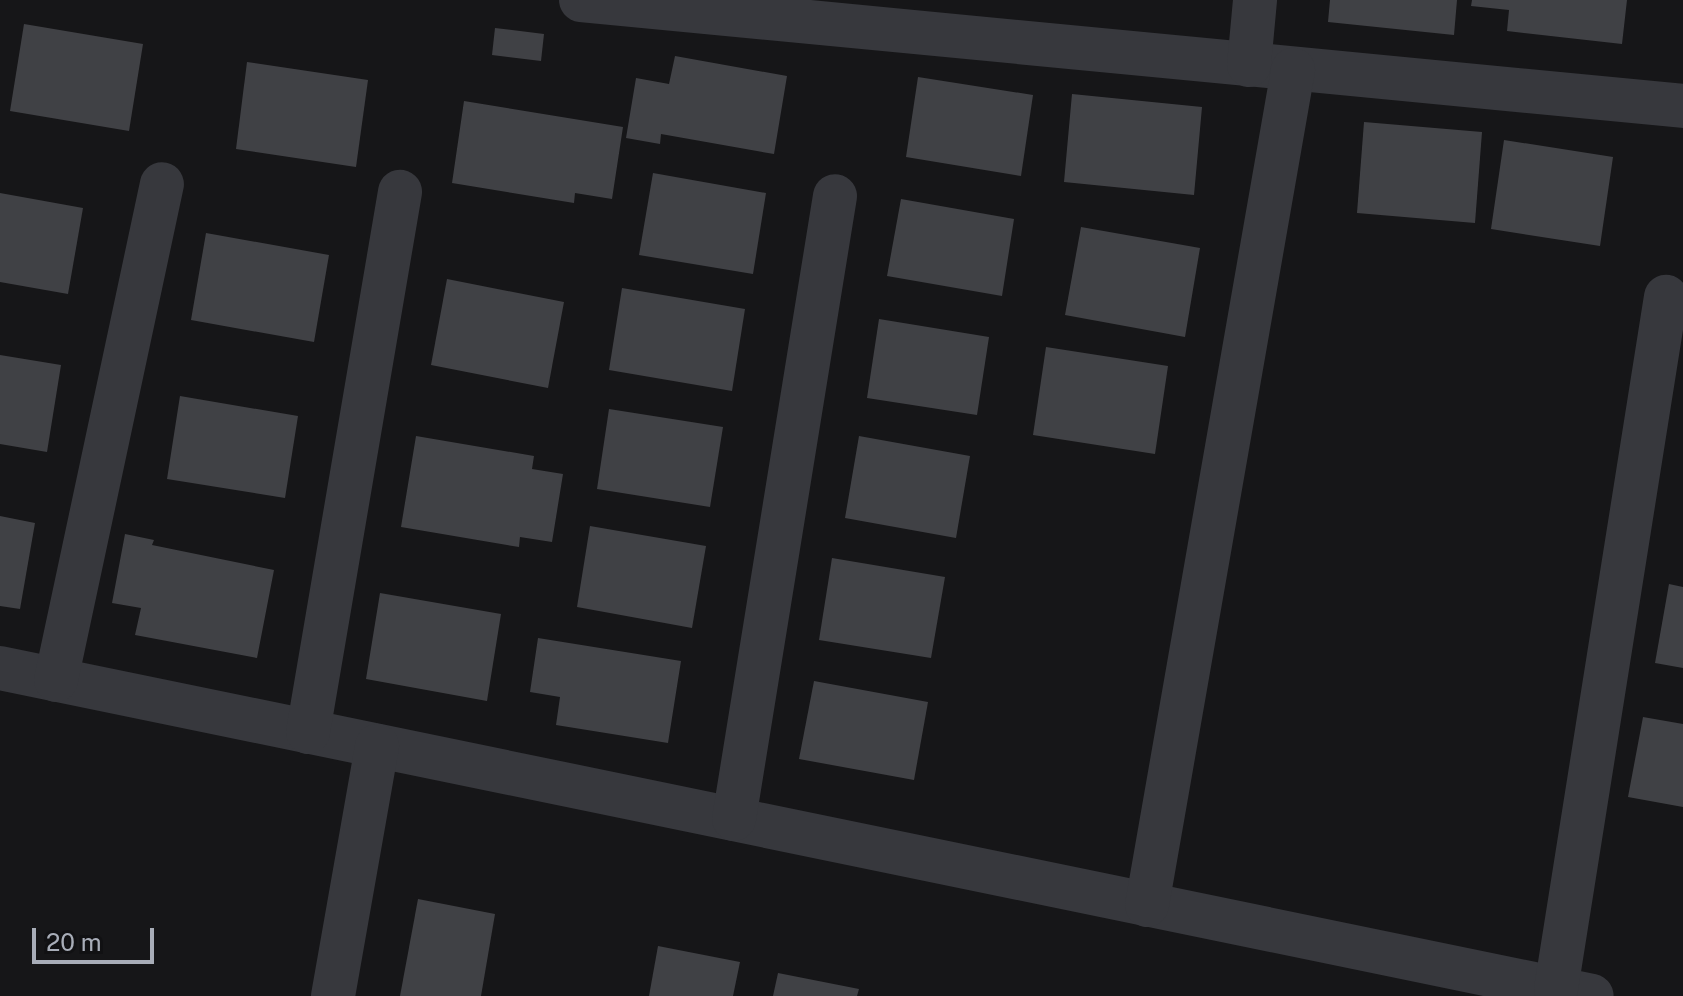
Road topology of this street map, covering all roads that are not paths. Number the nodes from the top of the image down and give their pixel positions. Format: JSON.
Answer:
{"nodes":[{"id":1,"x":581,"y":0,"type":"edge"},
{"id":2,"x":1255,"y":0,"type":"edge"},
{"id":3,"x":824,"y":12,"type":"edge"},
{"id":4,"x":1249,"y":65,"type":"junction"},
{"id":5,"x":1293,"y":70,"type":"junction"},
{"id":6,"x":1683,"y":106,"type":"edge"},
{"id":7,"x":162,"y":184,"type":"dead end"},
{"id":8,"x":400,"y":192,"type":"dead end"},
{"id":9,"x":835,"y":196,"type":"dead end"},
{"id":10,"x":1666,"y":297,"type":"dead end"},
{"id":11,"x":0,"y":668,"type":"edge"},
{"id":12,"x":56,"y":680,"type":"junction"},
{"id":13,"x":308,"y":732,"type":"junction"},
{"id":14,"x":377,"y":746,"type":"junction"},
{"id":15,"x":734,"y":819,"type":"junction"},
{"id":16,"x":1147,"y":905,"type":"junction"},
{"id":17,"x":1574,"y":992,"type":"edge"},
{"id":18,"x":333,"y":996,"type":"edge"}],
"edges":[{"from":1,"to":3,"type":"lane"},
{"from":2,"to":4,"type":"lane"},
{"from":3,"to":4,"type":"lane"},
{"from":4,"to":5,"type":"lane"},
{"from":5,"to":6,"type":"lane"},
{"from":5,"to":16,"type":"lane"},
{"from":7,"to":12,"type":"lane"},
{"from":8,"to":13,"type":"lane"},
{"from":9,"to":15,"type":"lane"},
{"from":10,"to":17,"type":"lane"},
{"from":11,"to":12,"type":"lane"},
{"from":12,"to":13,"type":"lane"},
{"from":13,"to":14,"type":"lane"},
{"from":14,"to":15,"type":"lane"},
{"from":14,"to":18,"type":"lane"},
{"from":15,"to":16,"type":"lane"},
{"from":16,"to":17,"type":"lane"}]}
